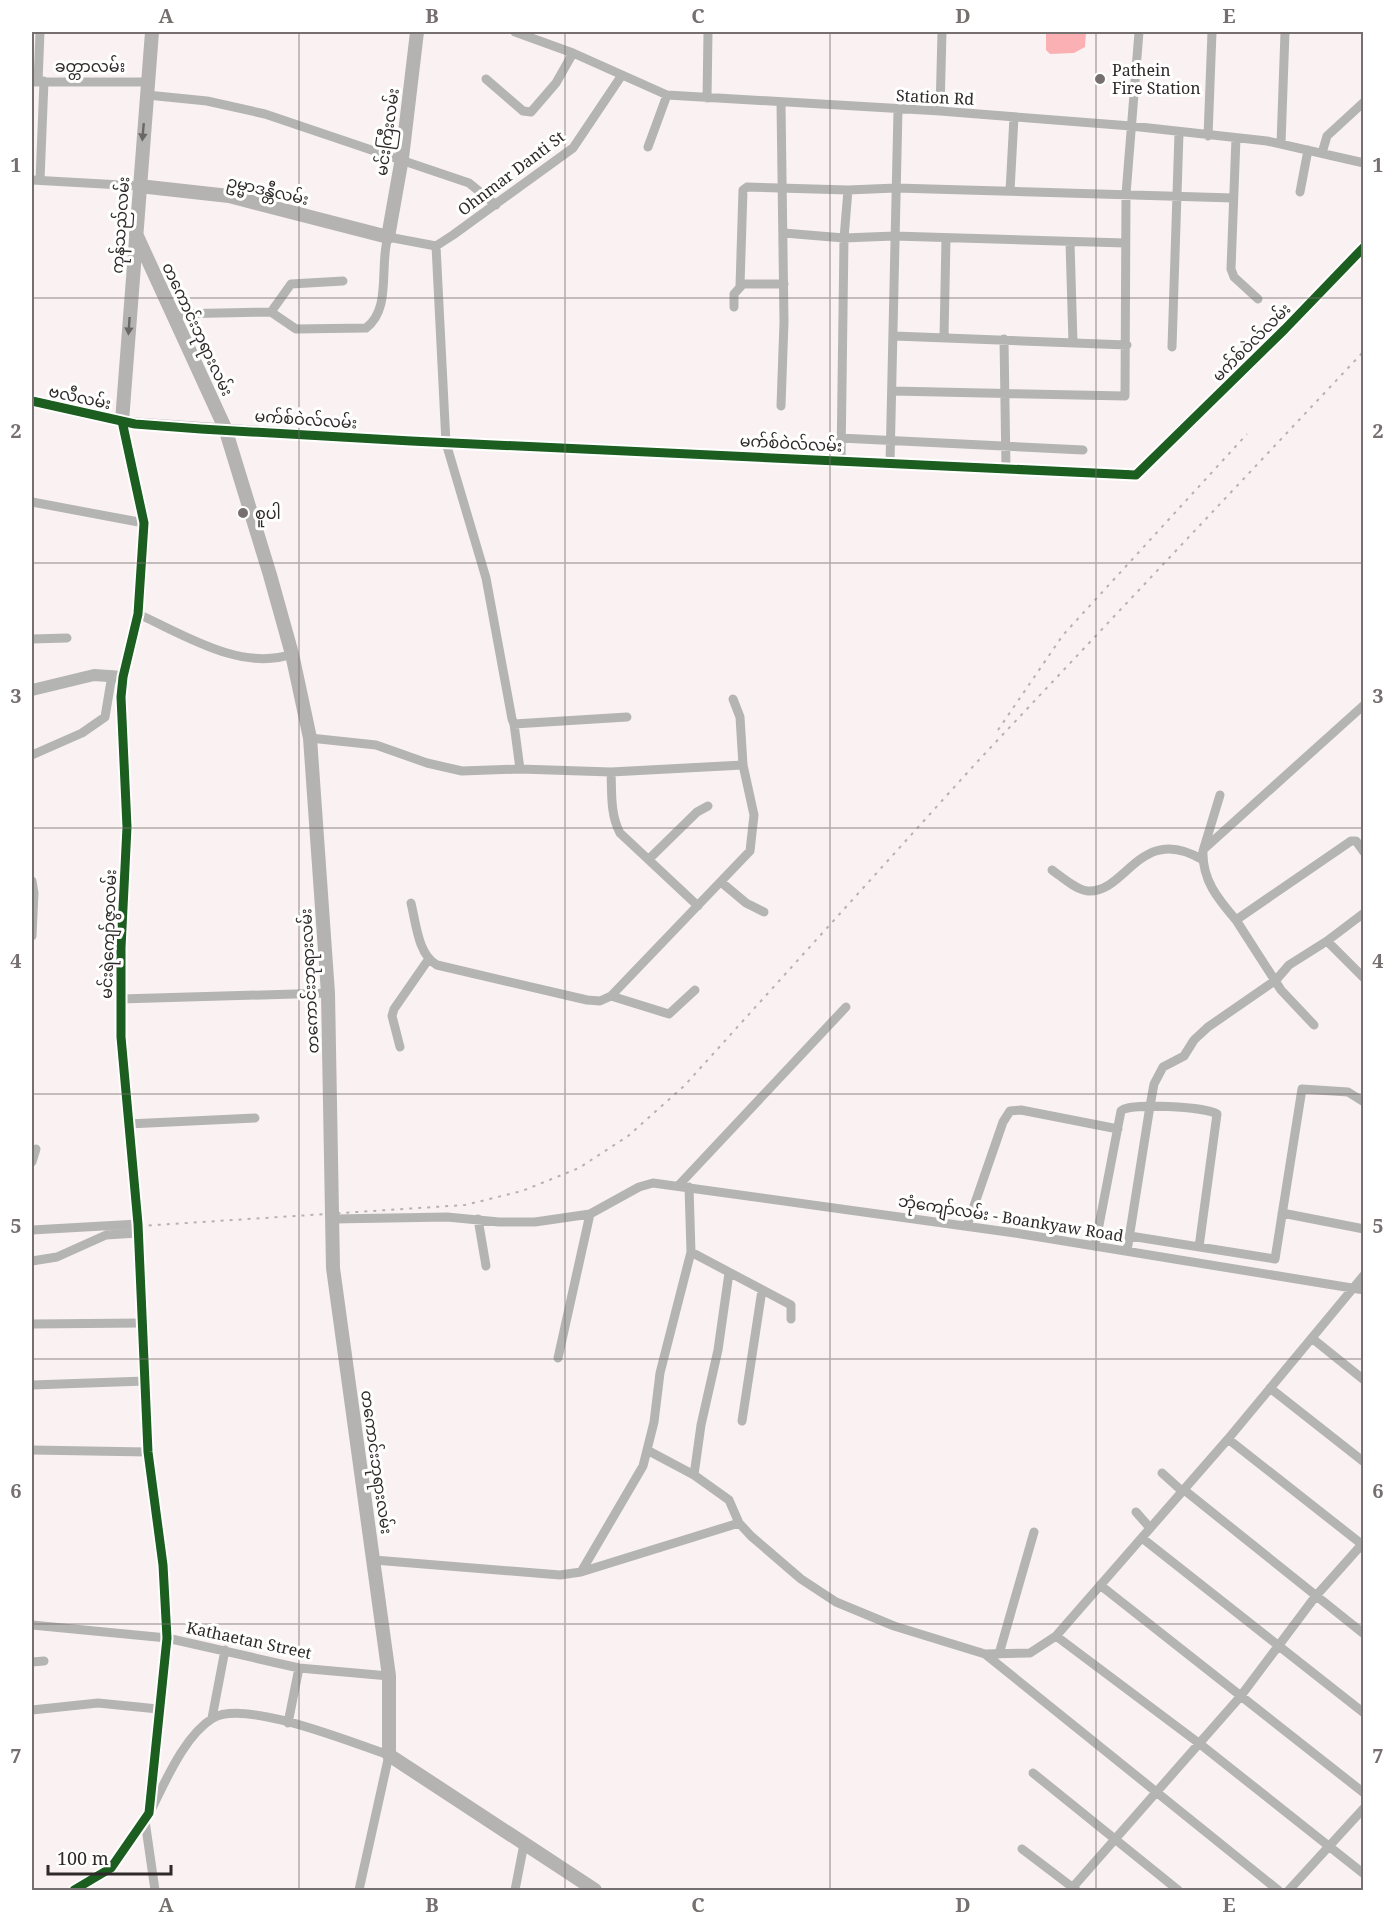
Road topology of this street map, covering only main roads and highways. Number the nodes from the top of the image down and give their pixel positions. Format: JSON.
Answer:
{"nodes":[{"id":1,"x":152,"y":32,"type":"edge"},
{"id":2,"x":417,"y":32,"type":"edge"},
{"id":3,"x":139,"y":186,"type":"junction"},
{"id":4,"x":136,"y":234,"type":"junction"},
{"id":5,"x":388,"y":237,"type":"joint"},
{"id":6,"x":122,"y":421,"type":"road end"},
{"id":7,"x":595,"y":1890,"type":"edge"}],
"edges":[{"from":1,"to":3,"type":"main road","name":"ကုန်သည်လမ်း","one_way":true},
{"from":2,"to":5,"type":"main road","name":"မင်းကြီးလမ်း"},
{"from":3,"to":4,"type":"main road","name":"ကုန်သည်လမ်း"},
{"from":3,"to":5,"type":"main road","name":"ဥမ္မာဒန္တီလမ်း"},
{"from":4,"to":6,"type":"main road","name":"ကုန်သည်လမ်း","one_way":true},
{"from":4,"to":7,"type":"main road","name":"တကောင်းဘုရားလမ်း"}]}
